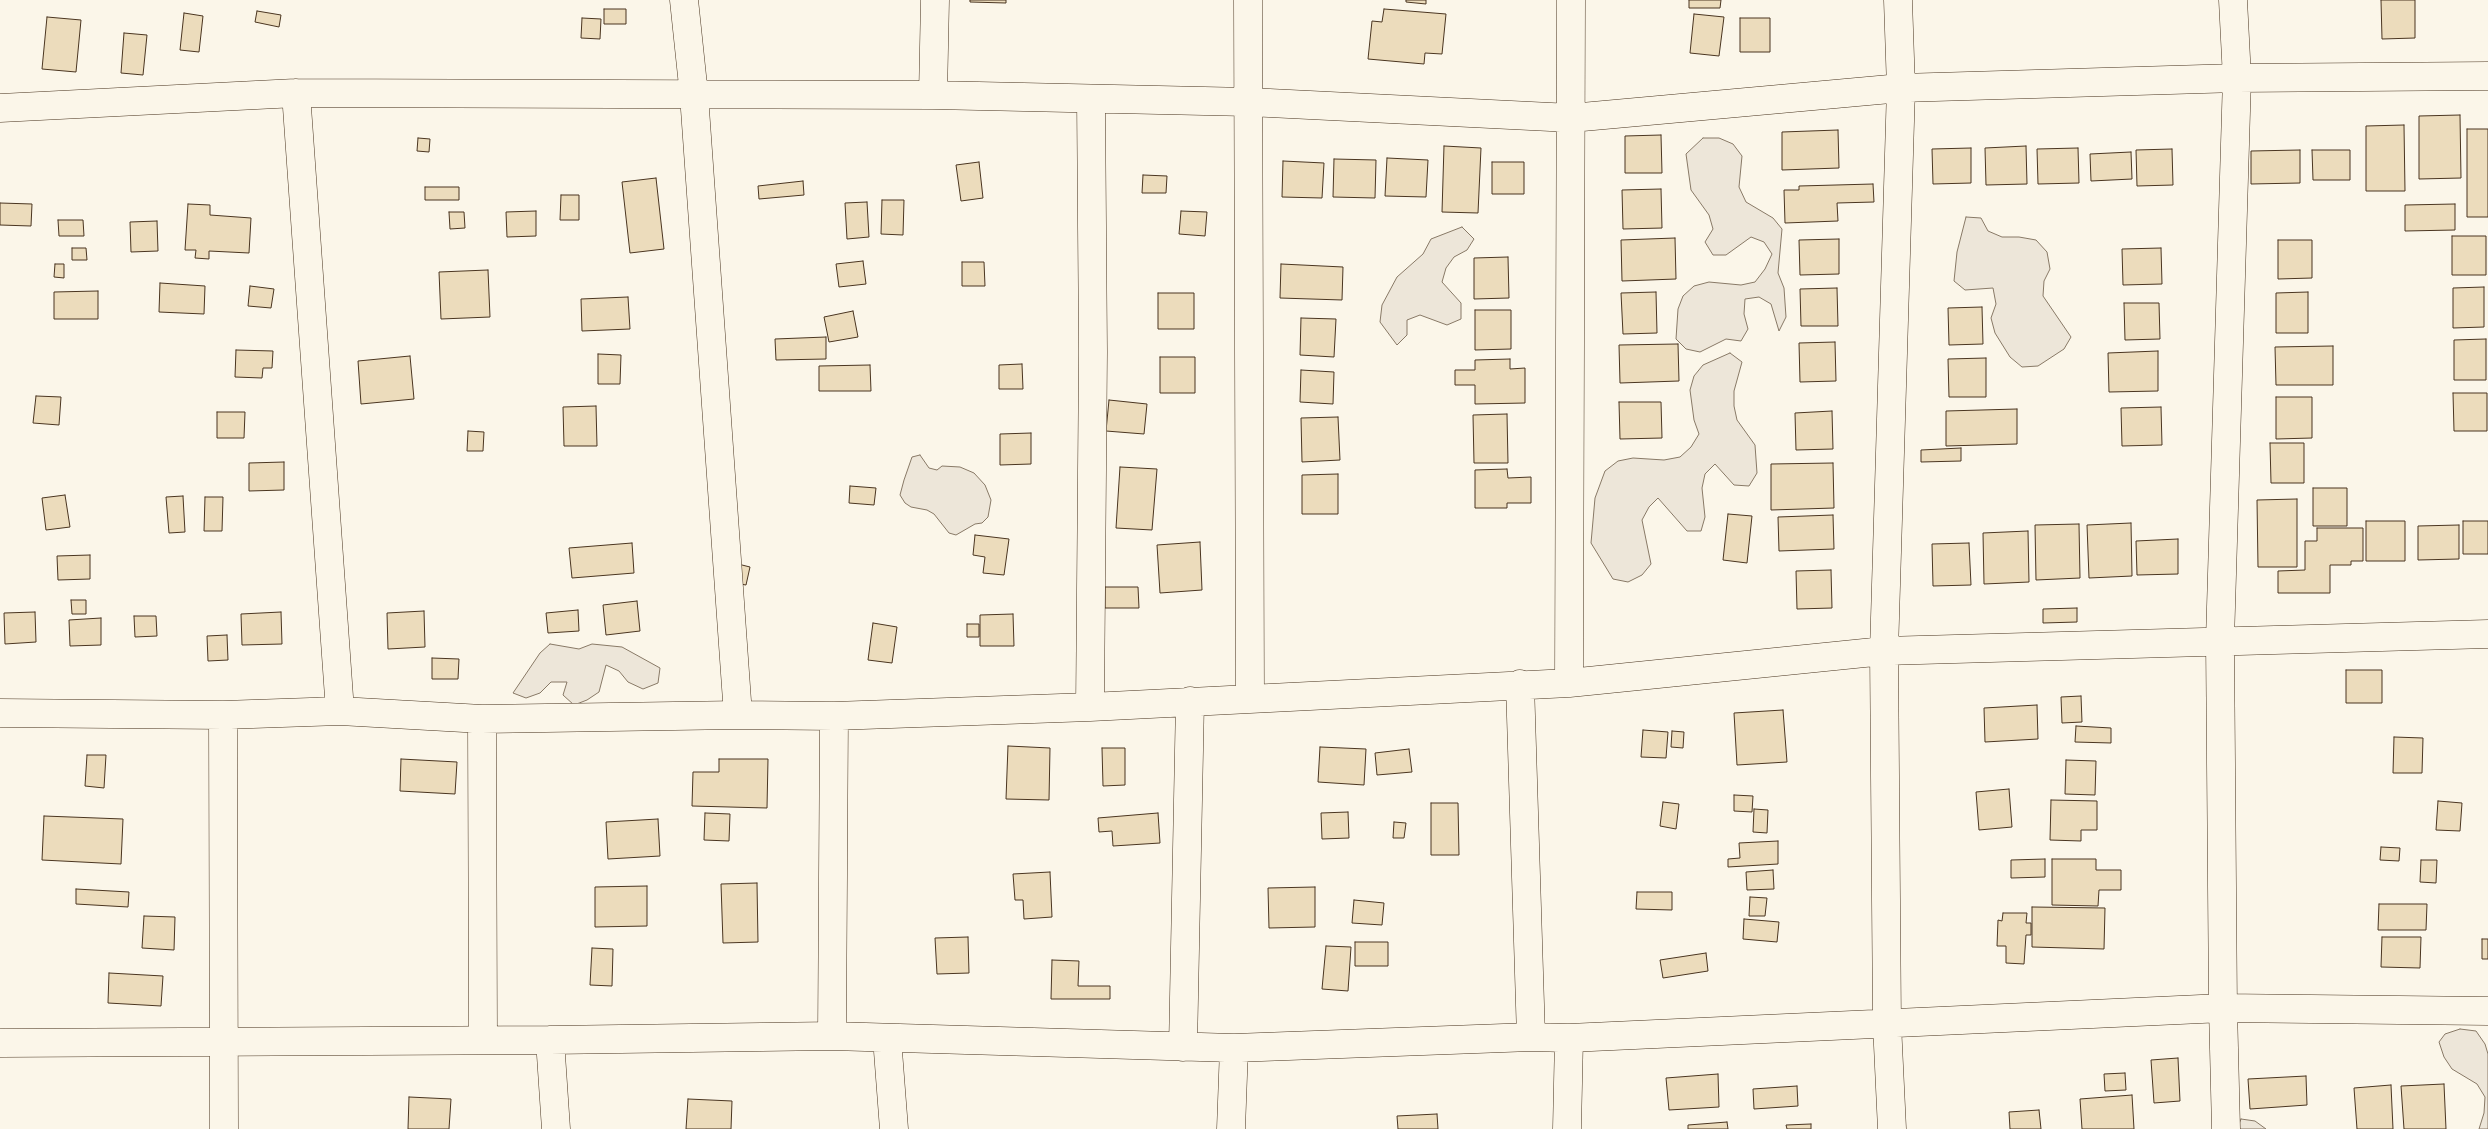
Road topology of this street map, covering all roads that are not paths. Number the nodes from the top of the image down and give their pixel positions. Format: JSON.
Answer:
{"nodes":[{"id":1,"x":684,"y":0,"type":"edge"},
{"id":2,"x":935,"y":0,"type":"edge"},
{"id":3,"x":1248,"y":0,"type":"edge"},
{"id":4,"x":1571,"y":0,"type":"edge"},
{"id":5,"x":1898,"y":0,"type":"edge"},
{"id":6,"x":2233,"y":0,"type":"edge"},
{"id":7,"x":2488,"y":76,"type":"edge"},
{"id":8,"x":2237,"y":78,"type":"junction"},
{"id":9,"x":1901,"y":88,"type":"junction"},
{"id":10,"x":296,"y":93,"type":"junction"},
{"id":11,"x":933,"y":95,"type":"junction"},
{"id":12,"x":694,"y":96,"type":"junction"},
{"id":13,"x":1091,"y":99,"type":"junction"},
{"id":14,"x":1249,"y":102,"type":"junction"},
{"id":15,"x":0,"y":108,"type":"edge"},
{"id":16,"x":1571,"y":118,"type":"junction"},
{"id":17,"x":2488,"y":634,"type":"edge"},
{"id":18,"x":2220,"y":640,"type":"junction"},
{"id":19,"x":1884,"y":651,"type":"junction"},
{"id":20,"x":1569,"y":683,"type":"junction"},
{"id":21,"x":1520,"y":684,"type":"junction"},
{"id":22,"x":1250,"y":698,"type":"junction"},
{"id":23,"x":1190,"y":701,"type":"junction"},
{"id":24,"x":1090,"y":707,"type":"junction"},
{"id":25,"x":340,"y":711,"type":"junction"},
{"id":26,"x":0,"y":713,"type":"edge"},
{"id":27,"x":223,"y":715,"type":"junction"},
{"id":28,"x":738,"y":715,"type":"junction"},
{"id":29,"x":834,"y":716,"type":"junction"},
{"id":30,"x":482,"y":719,"type":"junction"},
{"id":31,"x":2223,"y":1008,"type":"junction"},
{"id":32,"x":2488,"y":1010,"type":"edge"},
{"id":33,"x":1887,"y":1024,"type":"junction"},
{"id":34,"x":832,"y":1036,"type":"junction"},
{"id":35,"x":1531,"y":1037,"type":"junction"},
{"id":36,"x":887,"y":1038,"type":"junction"},
{"id":37,"x":1569,"y":1038,"type":"junction"},
{"id":38,"x":482,"y":1040,"type":"junction"},
{"id":39,"x":550,"y":1040,"type":"junction"},
{"id":40,"x":224,"y":1042,"type":"junction"},
{"id":41,"x":0,"y":1043,"type":"edge"},
{"id":42,"x":1183,"y":1047,"type":"junction"},
{"id":43,"x":1234,"y":1048,"type":"junction"},
{"id":44,"x":224,"y":1129,"type":"edge"},
{"id":45,"x":556,"y":1129,"type":"edge"},
{"id":46,"x":894,"y":1129,"type":"edge"},
{"id":47,"x":1230,"y":1129,"type":"edge"},
{"id":48,"x":1567,"y":1129,"type":"edge"},
{"id":49,"x":1892,"y":1129,"type":"edge"},
{"id":50,"x":2226,"y":1129,"type":"edge"}],
"edges":[{"from":1,"to":12,"type":"street"},
{"from":2,"to":11,"type":"street"},
{"from":3,"to":14,"type":"street"},
{"from":4,"to":16,"type":"street"},
{"from":5,"to":9,"type":"street"},
{"from":6,"to":8,"type":"street"},
{"from":7,"to":8,"type":"street"},
{"from":8,"to":9,"type":"street"},
{"from":8,"to":18,"type":"street"},
{"from":9,"to":16,"type":"street"},
{"from":9,"to":19,"type":"street"},
{"from":10,"to":12,"type":"street"},
{"from":10,"to":15,"type":"street"},
{"from":10,"to":25,"type":"street"},
{"from":11,"to":12,"type":"street"},
{"from":11,"to":13,"type":"street"},
{"from":12,"to":28,"type":"street"},
{"from":13,"to":14,"type":"street"},
{"from":13,"to":24,"type":"street"},
{"from":14,"to":16,"type":"street"},
{"from":14,"to":22,"type":"street"},
{"from":16,"to":20,"type":"street"},
{"from":17,"to":18,"type":"street"},
{"from":18,"to":19,"type":"street"},
{"from":18,"to":31,"type":"street"},
{"from":19,"to":20,"type":"street"},
{"from":19,"to":33,"type":"street"},
{"from":20,"to":21,"type":"street"},
{"from":21,"to":22,"type":"street"},
{"from":21,"to":35,"type":"street"},
{"from":22,"to":23,"type":"street"},
{"from":23,"to":24,"type":"street"},
{"from":23,"to":42,"type":"street"},
{"from":24,"to":29,"type":"street"},
{"from":25,"to":27,"type":"street"},
{"from":25,"to":30,"type":"street"},
{"from":26,"to":27,"type":"street"},
{"from":27,"to":40,"type":"street"},
{"from":28,"to":29,"type":"street"},
{"from":28,"to":30,"type":"street"},
{"from":29,"to":34,"type":"street"},
{"from":30,"to":38,"type":"street"},
{"from":31,"to":32,"type":"street"},
{"from":31,"to":33,"type":"street"},
{"from":31,"to":50,"type":"street"},
{"from":33,"to":37,"type":"street"},
{"from":33,"to":49,"type":"street"},
{"from":34,"to":36,"type":"street"},
{"from":34,"to":39,"type":"street"},
{"from":35,"to":37,"type":"street"},
{"from":35,"to":43,"type":"street"},
{"from":36,"to":42,"type":"street"},
{"from":36,"to":46,"type":"street"},
{"from":37,"to":48,"type":"street"},
{"from":38,"to":39,"type":"street"},
{"from":38,"to":40,"type":"street"},
{"from":39,"to":45,"type":"street"},
{"from":40,"to":41,"type":"street"},
{"from":40,"to":44,"type":"street"},
{"from":42,"to":43,"type":"street"},
{"from":43,"to":47,"type":"street"}]}
